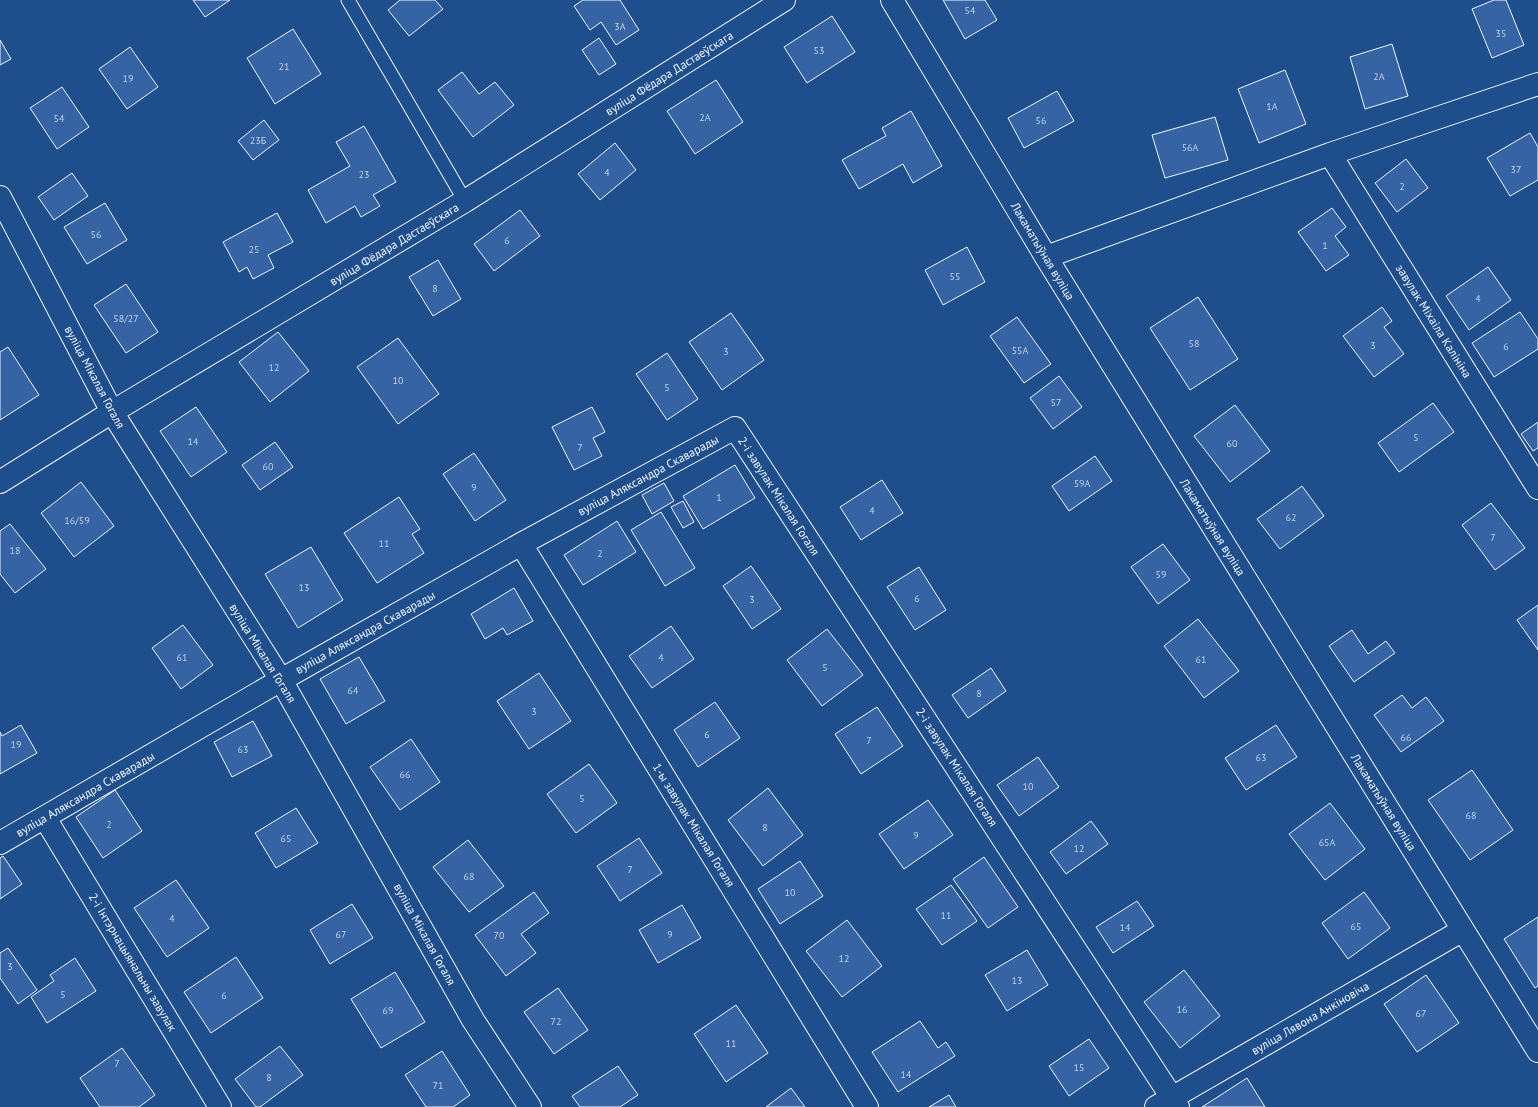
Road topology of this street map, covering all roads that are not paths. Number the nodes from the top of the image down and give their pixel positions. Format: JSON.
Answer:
{"nodes":[{"id":1,"x":348,"y":0,"type":"edge"},
{"id":2,"x":784,"y":0,"type":"edge"},
{"id":3,"x":892,"y":0,"type":"edge"},
{"id":4,"x":1538,"y":84,"type":"edge"},
{"id":5,"x":1330,"y":154,"type":"junction"},
{"id":6,"x":0,"y":197,"type":"edge"},
{"id":7,"x":465,"y":201,"type":"junction"},
{"id":8,"x":1046,"y":256,"type":"junction"},
{"id":9,"x":112,"y":412,"type":"junction"},
{"id":10,"x":734,"y":428,"type":"joint"},
{"id":11,"x":0,"y":482,"type":"edge"},
{"id":12,"x":1538,"y":488,"type":"edge"},
{"id":13,"x":521,"y":544,"type":"junction"},
{"id":14,"x":281,"y":680,"type":"junction"},
{"id":15,"x":45,"y":818,"type":"junction"},
{"id":16,"x":0,"y":843,"type":"edge"},
{"id":17,"x":1463,"y":930,"type":"junction"},
{"id":18,"x":1538,"y":1051,"type":"edge"},
{"id":19,"x":1169,"y":1104,"type":"edge"},
{"id":20,"x":220,"y":1107,"type":"edge"},
{"id":21,"x":530,"y":1107,"type":"edge"},
{"id":22,"x":867,"y":1107,"type":"edge"}],
"edges":[{"from":1,"to":7,"type":"lane"},
{"from":2,"to":7,"type":"street","name":"вуліца Фёдара Дастаеўскага"},
{"from":3,"to":8,"type":"street","name":"Лакаматыўная вуліца"},
{"from":4,"to":5,"type":"street"},
{"from":5,"to":8,"type":"street"},
{"from":5,"to":12,"type":"street","name":"завулак Міхаіла Калініна"},
{"from":6,"to":9,"type":"street","name":"вуліца Мікалая Гогаля"},
{"from":7,"to":9,"type":"street","name":"вуліца Фёдара Дастаеўскага"},
{"from":8,"to":17,"type":"street","name":"Лакаматыўная вуліца"},
{"from":9,"to":11,"type":"street","name":"вуліца Фёдара Дастаеўскага"},
{"from":9,"to":14,"type":"street","name":"вуліца Мікалая Гогаля"},
{"from":10,"to":13,"type":"street","name":"вуліца Аляксандра Скаварады"},
{"from":10,"to":19,"type":"street","name":"2-і завулак Мікалая Гогаля"},
{"from":13,"to":14,"type":"street","name":"вуліца Аляксандра Скаварады"},
{"from":13,"to":22,"type":"street","name":"1-ы завулак Мікалая Гогаля"},
{"from":14,"to":15,"type":"street","name":"вуліца Аляксандра Скаварады"},
{"from":14,"to":21,"type":"street","name":"вуліца Мікалая Гогаля"},
{"from":15,"to":16,"type":"street","name":"вуліца Аляксандра Скаварады"},
{"from":15,"to":20,"type":"street","name":"2-і Інтэрнацыянальны завулак"},
{"from":17,"to":18,"type":"street","name":"Лакаматыўная вуліца"},
{"from":17,"to":19,"type":"street","name":"вуліца Лявона Анкіновіча"}]}
